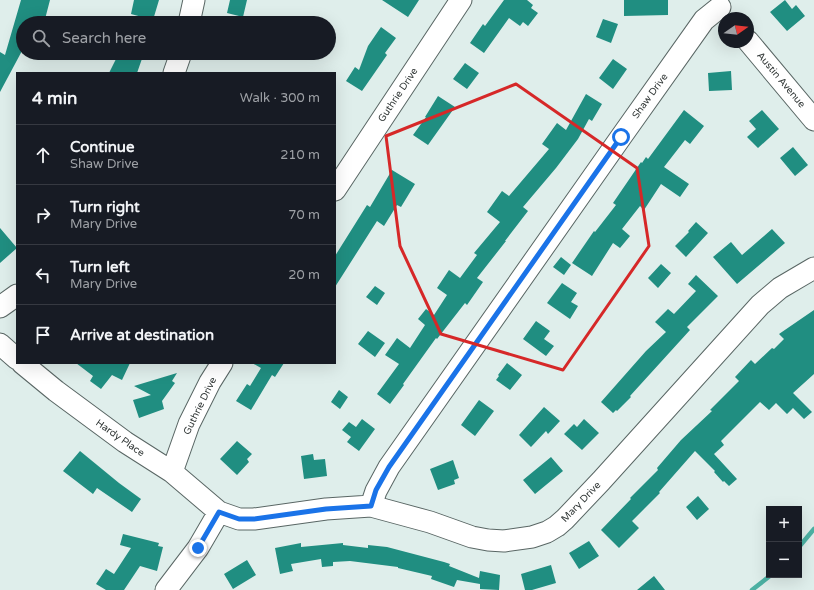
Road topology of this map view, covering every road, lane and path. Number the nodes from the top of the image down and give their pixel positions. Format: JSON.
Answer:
{"nodes":[{"id":1,"x":194,"y":0,"type":"edge"},
{"id":2,"x":461,"y":0,"type":"edge"},
{"id":3,"x":721,"y":8,"type":"edge"},
{"id":4,"x":191,"y":16,"type":"edge"},
{"id":5,"x":754,"y":48,"type":"edge"},
{"id":6,"x":179,"y":60,"type":"edge"},
{"id":7,"x":174,"y":72,"type":"edge"},
{"id":8,"x":814,"y":120,"type":"edge"},
{"id":9,"x":336,"y":188,"type":"edge"},
{"id":10,"x":814,"y":268,"type":"edge"},
{"id":11,"x":16,"y":296,"type":"edge"},
{"id":12,"x":0,"y":307,"type":"edge"},
{"id":13,"x":0,"y":344,"type":"edge"},
{"id":14,"x":16,"y":358,"type":"edge"},
{"id":15,"x":23,"y":364,"type":"edge"},
{"id":16,"x":221,"y":364,"type":"edge"},
{"id":17,"x":172,"y":472,"type":"junction"},
{"id":18,"x":371,"y":506,"type":"junction"},
{"id":19,"x":219,"y":512,"type":"junction"},
{"id":20,"x":166,"y":590,"type":"edge"}],
"edges":[{"from":1,"to":4,"type":"street"},
{"from":2,"to":9,"type":"street","name":"Guthrie Drive"},
{"from":3,"to":18,"type":"street","name":"Shaw Drive"},
{"from":5,"to":8,"type":"street","name":"Austin Avenue"},
{"from":6,"to":7,"type":"street"},
{"from":10,"to":18,"type":"street","name":"Mary Drive"},
{"from":11,"to":12,"type":"street"},
{"from":13,"to":14,"type":"street"},
{"from":15,"to":17,"type":"street","name":"Hardy Place"},
{"from":16,"to":17,"type":"street","name":"Guthrie Drive"},
{"from":17,"to":19,"type":"street","name":"Hardy Place"},
{"from":18,"to":19,"type":"street","name":"Mary Drive"},
{"from":19,"to":20,"type":"street"}]}
